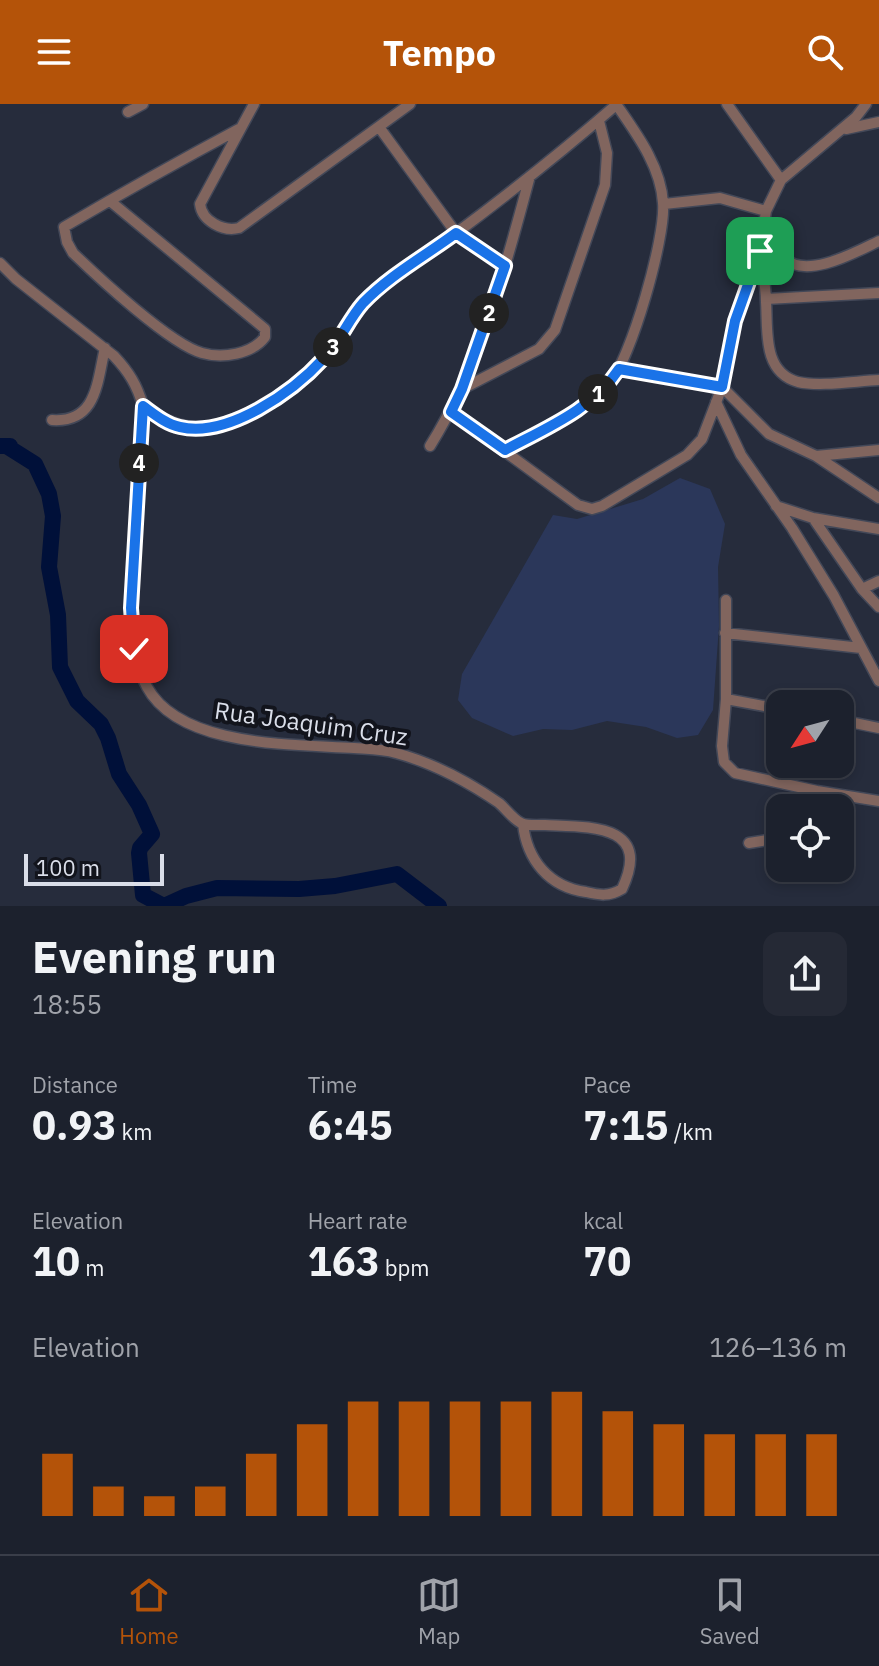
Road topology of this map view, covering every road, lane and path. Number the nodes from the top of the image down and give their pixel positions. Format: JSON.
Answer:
{"nodes":[{"id":1,"x":143,"y":104,"type":"edge"},
{"id":2,"x":254,"y":104,"type":"edge"},
{"id":3,"x":410,"y":104,"type":"edge"},
{"id":4,"x":727,"y":104,"type":"edge"},
{"id":5,"x":866,"y":104,"type":"edge"},
{"id":6,"x":616,"y":105,"type":"edge"},
{"id":7,"x":128,"y":112,"type":"dead end"},
{"id":8,"x":599,"y":121,"type":"junction"},
{"id":9,"x":879,"y":122,"type":"edge"},
{"id":10,"x":379,"y":127,"type":"junction"},
{"id":11,"x":239,"y":129,"type":"junction"},
{"id":12,"x":842,"y":129,"type":"junction"},
{"id":13,"x":530,"y":176,"type":"junction"},
{"id":14,"x":781,"y":180,"type":"junction"},
{"id":15,"x":110,"y":201,"type":"junction"},
{"id":16,"x":664,"y":204,"type":"junction"},
{"id":17,"x":766,"y":211,"type":"junction"},
{"id":18,"x":764,"y":225,"type":"junction"},
{"id":19,"x":456,"y":233,"type":"junction"},
{"id":20,"x":879,"y":241,"type":"edge"},
{"id":21,"x":760,"y":251,"type":"junction"},
{"id":22,"x":0,"y":263,"type":"edge"},
{"id":23,"x":505,"y":266,"type":"junction"},
{"id":24,"x":879,"y":293,"type":"edge"},
{"id":25,"x":766,"y":299,"type":"junction"},
{"id":26,"x":105,"y":348,"type":"junction"},
{"id":27,"x":619,"y":369,"type":"junction"},
{"id":28,"x":879,"y":380,"type":"edge"},
{"id":29,"x":722,"y":387,"type":"junction"},
{"id":30,"x":462,"y":389,"type":"junction"},
{"id":31,"x":716,"y":402,"type":"junction"},
{"id":32,"x":143,"y":406,"type":"junction"},
{"id":33,"x":451,"y":412,"type":"junction"},
{"id":34,"x":52,"y":420,"type":"dead end"},
{"id":35,"x":430,"y":446,"type":"dead end"},
{"id":36,"x":505,"y":450,"type":"junction"},
{"id":37,"x":879,"y":450,"type":"edge"},
{"id":38,"x":816,"y":456,"type":"junction"},
{"id":39,"x":879,"y":498,"type":"edge"},
{"id":40,"x":776,"y":506,"type":"junction"},
{"id":41,"x":813,"y":518,"type":"junction"},
{"id":42,"x":879,"y":529,"type":"edge"},
{"id":43,"x":879,"y":581,"type":"edge"},
{"id":44,"x":862,"y":589,"type":"junction"},
{"id":45,"x":726,"y":600,"type":"dead end"},
{"id":46,"x":879,"y":607,"type":"edge"},
{"id":47,"x":725,"y":633,"type":"junction"},
{"id":48,"x":861,"y":648,"type":"junction"},
{"id":49,"x":879,"y":681,"type":"edge"},
{"id":50,"x":726,"y":699,"type":"junction"},
{"id":51,"x":766,"y":706,"type":"edge"},
{"id":52,"x":854,"y":723,"type":"edge"},
{"id":53,"x":879,"y":728,"type":"edge"},
{"id":54,"x":817,"y":791,"type":"junction"},
{"id":55,"x":816,"y":794,"type":"edge"},
{"id":56,"x":879,"y":801,"type":"edge"},
{"id":57,"x":523,"y":824,"type":"junction"},
{"id":58,"x":766,"y":840,"type":"edge"},
{"id":59,"x":749,"y":843,"type":"dead end"}],
"edges":[{"from":1,"to":7,"type":"street"},
{"from":2,"to":11,"type":"street"},
{"from":3,"to":10,"type":"street"},
{"from":4,"to":14,"type":"street"},
{"from":5,"to":12,"type":"street"},
{"from":6,"to":8,"type":"street"},
{"from":6,"to":16,"type":"street"},
{"from":8,"to":13,"type":"street"},
{"from":8,"to":30,"type":"street"},
{"from":9,"to":12,"type":"street"},
{"from":10,"to":11,"type":"street"},
{"from":10,"to":19,"type":"street"},
{"from":11,"to":15,"type":"street"},
{"from":12,"to":14,"type":"street"},
{"from":13,"to":19,"type":"street"},
{"from":13,"to":23,"type":"street"},
{"from":14,"to":17,"type":"street"},
{"from":15,"to":15,"type":"street"},
{"from":16,"to":17,"type":"street"},
{"from":16,"to":27,"type":"street"},
{"from":17,"to":18,"type":"street"},
{"from":18,"to":20,"type":"street"},
{"from":18,"to":21,"type":"street"},
{"from":19,"to":23,"type":"street"},
{"from":19,"to":32,"type":"street"},
{"from":21,"to":25,"type":"street"},
{"from":21,"to":29,"type":"street"},
{"from":22,"to":26,"type":"street","name":"Rua Joaquim Cruz"},
{"from":23,"to":30,"type":"street"},
{"from":24,"to":25,"type":"street"},
{"from":25,"to":28,"type":"street"},
{"from":26,"to":32,"type":"street","name":"Rua Joaquim Cruz"},
{"from":26,"to":34,"type":"street"},
{"from":27,"to":29,"type":"street"},
{"from":27,"to":36,"type":"street"},
{"from":29,"to":31,"type":"street"},
{"from":29,"to":38,"type":"street"},
{"from":30,"to":33,"type":"street"},
{"from":31,"to":36,"type":"street"},
{"from":31,"to":40,"type":"street"},
{"from":32,"to":57,"type":"street","name":"Rua Joaquim Cruz"},
{"from":33,"to":35,"type":"street"},
{"from":33,"to":36,"type":"street"},
{"from":37,"to":38,"type":"street"},
{"from":38,"to":39,"type":"street"},
{"from":40,"to":41,"type":"street"},
{"from":40,"to":48,"type":"street"},
{"from":41,"to":42,"type":"street"},
{"from":41,"to":44,"type":"street"},
{"from":43,"to":44,"type":"street"},
{"from":44,"to":46,"type":"street"},
{"from":45,"to":47,"type":"street"},
{"from":47,"to":48,"type":"street"},
{"from":47,"to":50,"type":"street"},
{"from":48,"to":49,"type":"street"},
{"from":50,"to":51,"type":"street"},
{"from":50,"to":54,"type":"street"},
{"from":52,"to":53,"type":"street"},
{"from":54,"to":55,"type":"street"},
{"from":54,"to":56,"type":"street"},
{"from":57,"to":57,"type":"street"},
{"from":58,"to":59,"type":"street"}]}
